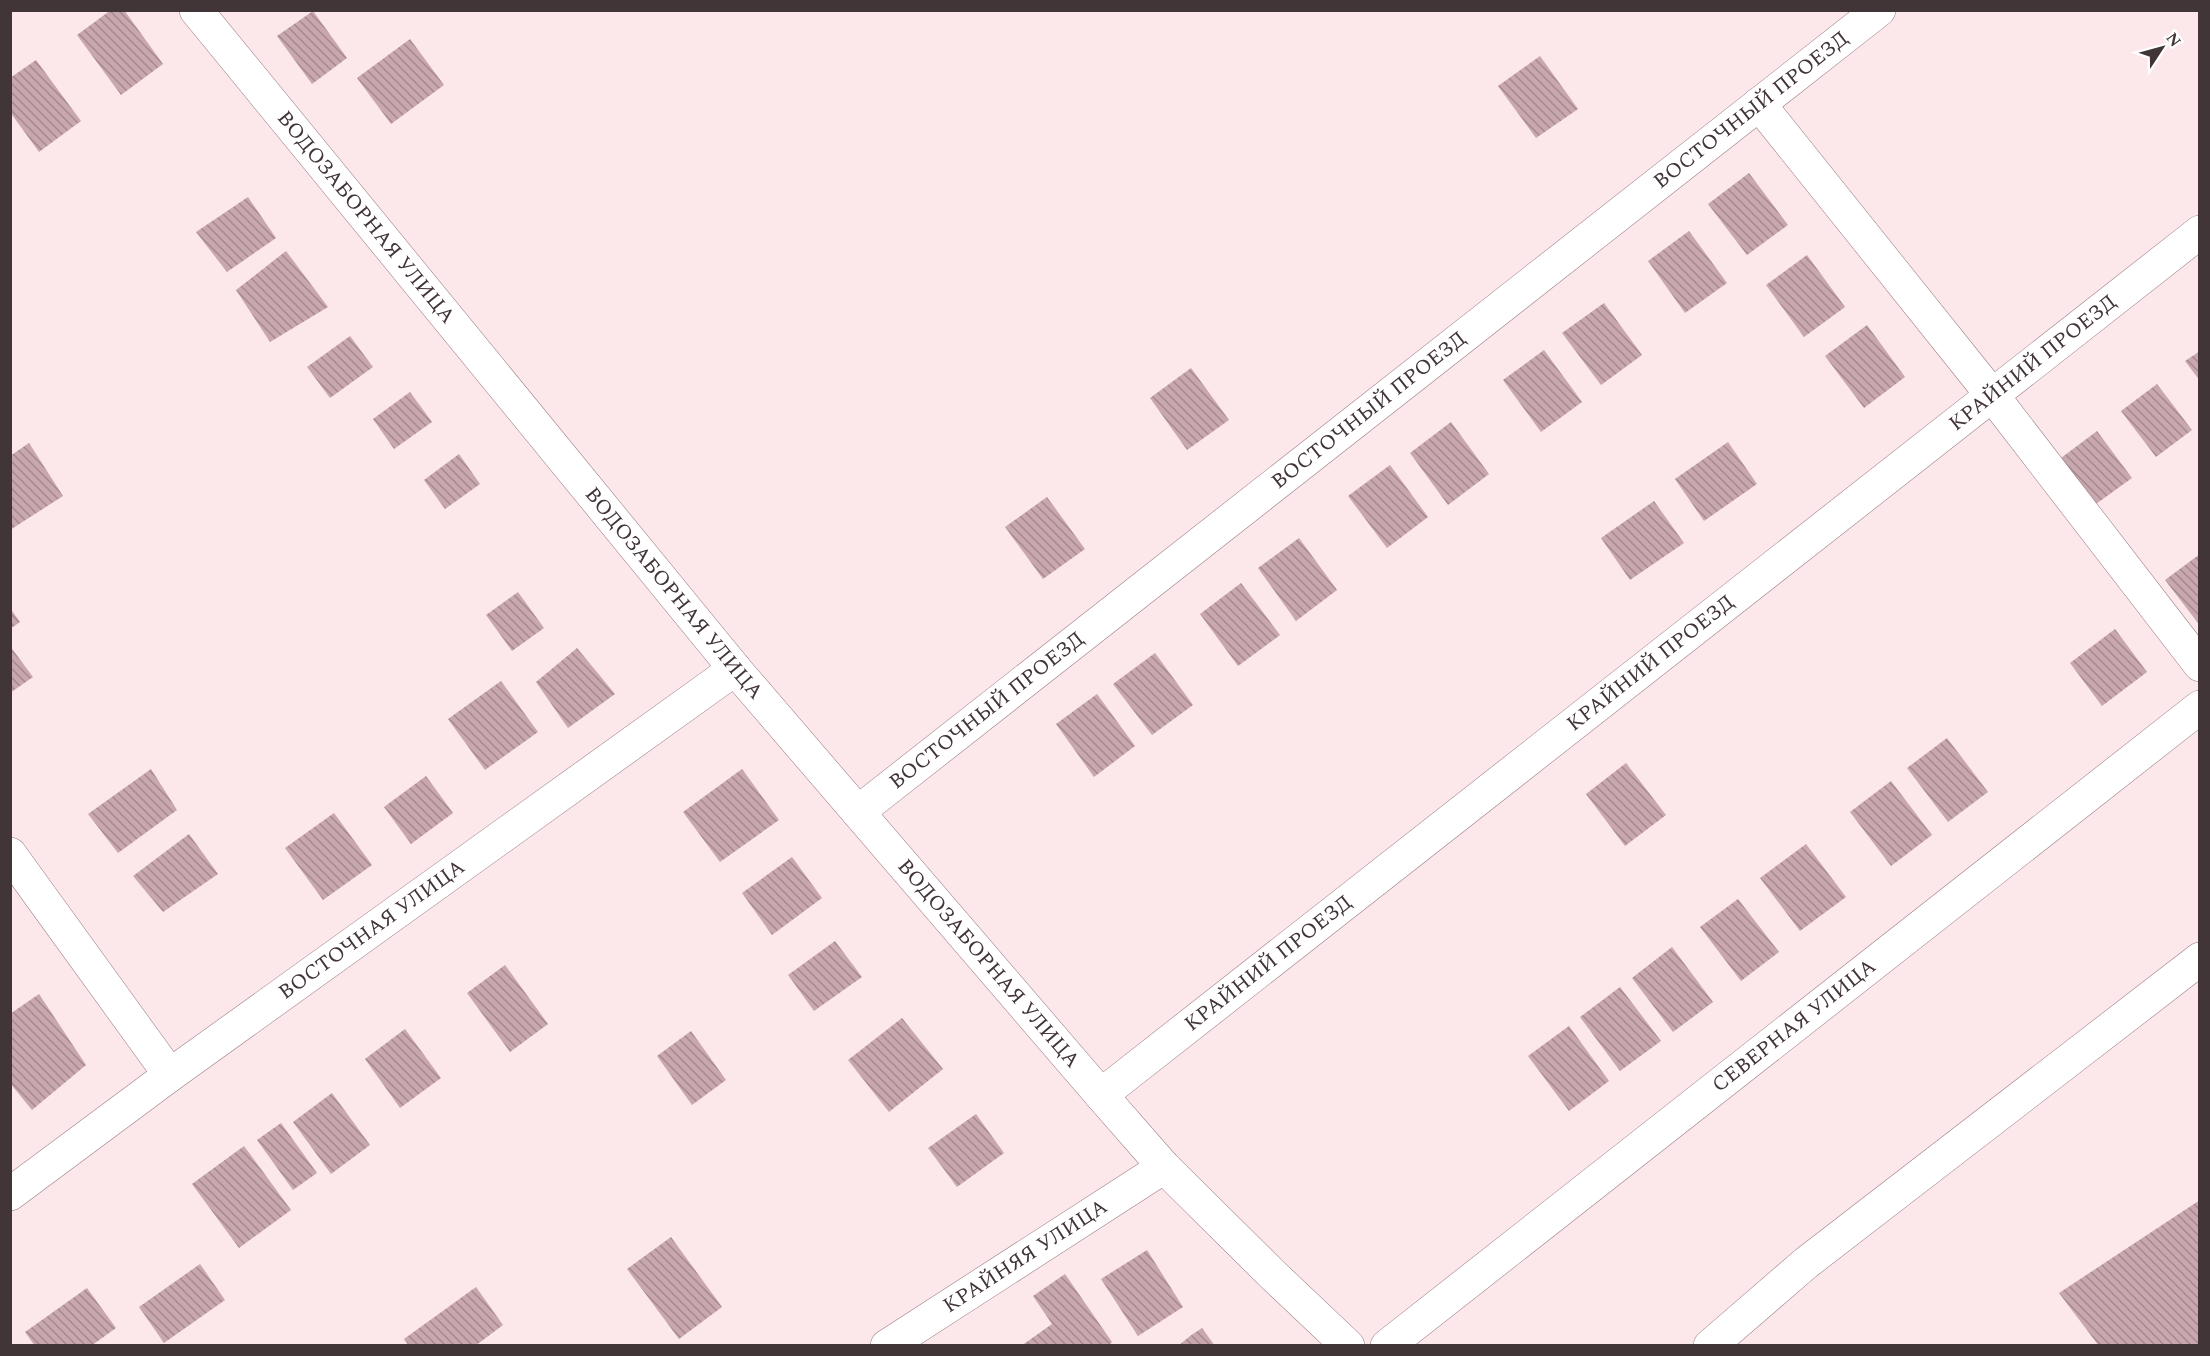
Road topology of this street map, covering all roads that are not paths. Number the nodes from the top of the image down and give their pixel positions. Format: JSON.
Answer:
{"nodes":[{"id":1,"x":196,"y":10,"type":"edge"},
{"id":2,"x":1879,"y":10,"type":"edge"},
{"id":3,"x":1759,"y":104,"type":"junction"},
{"id":4,"x":2199,"y":232,"type":"edge"},
{"id":5,"x":1992,"y":395,"type":"junction"},
{"id":6,"x":2199,"y":665,"type":"edge"},
{"id":7,"x":735,"y":669,"type":"junction"},
{"id":8,"x":2199,"y":707,"type":"edge"},
{"id":9,"x":858,"y":812,"type":"junction"},
{"id":10,"x":10,"y":854,"type":"edge"},
{"id":11,"x":2199,"y":959,"type":"edge"},
{"id":12,"x":170,"y":1075,"type":"junction"},
{"id":13,"x":1101,"y":1095,"type":"junction"},
{"id":14,"x":1164,"y":1167,"type":"junction"},
{"id":15,"x":10,"y":1194,"type":"edge"},
{"id":16,"x":887,"y":1346,"type":"edge"},
{"id":17,"x":1348,"y":1346,"type":"edge"},
{"id":18,"x":1387,"y":1346,"type":"edge"},
{"id":19,"x":1710,"y":1346,"type":"edge"}],
"edges":[{"from":1,"to":7,"type":"street","name":"ВОДОЗАБОРНАЯ УЛИЦА"},
{"from":2,"to":3,"type":"street","name":"ВОСТОЧНЫЙ ПРОЕЗД"},
{"from":3,"to":5,"type":"street"},
{"from":3,"to":9,"type":"street","name":"ВОСТОЧНЫЙ ПРОЕЗД"},
{"from":4,"to":5,"type":"street","name":"КРАЙНИЙ ПРОЕЗД"},
{"from":5,"to":6,"type":"street"},
{"from":5,"to":13,"type":"street","name":"КРАЙНИЙ ПРОЕЗД"},
{"from":7,"to":9,"type":"street","name":"ВОДОЗАБОРНАЯ УЛИЦА"},
{"from":7,"to":12,"type":"street","name":"ВОСТОЧНАЯ УЛИЦА"},
{"from":8,"to":18,"type":"street","name":"СЕВЕРНАЯ УЛИЦА"},
{"from":9,"to":13,"type":"street","name":"ВОДОЗАБОРНАЯ УЛИЦА"},
{"from":10,"to":12,"type":"street"},
{"from":11,"to":19,"type":"street"},
{"from":12,"to":15,"type":"street","name":"ВОСТОЧНАЯ УЛИЦА"},
{"from":13,"to":14,"type":"street","name":"ВОДОЗАБОРНАЯ УЛИЦА"},
{"from":14,"to":16,"type":"street","name":"КРАЙНЯЯ УЛИЦА"},
{"from":14,"to":17,"type":"street","name":"ВОДОЗАБОРНАЯ УЛИЦА"}]}
